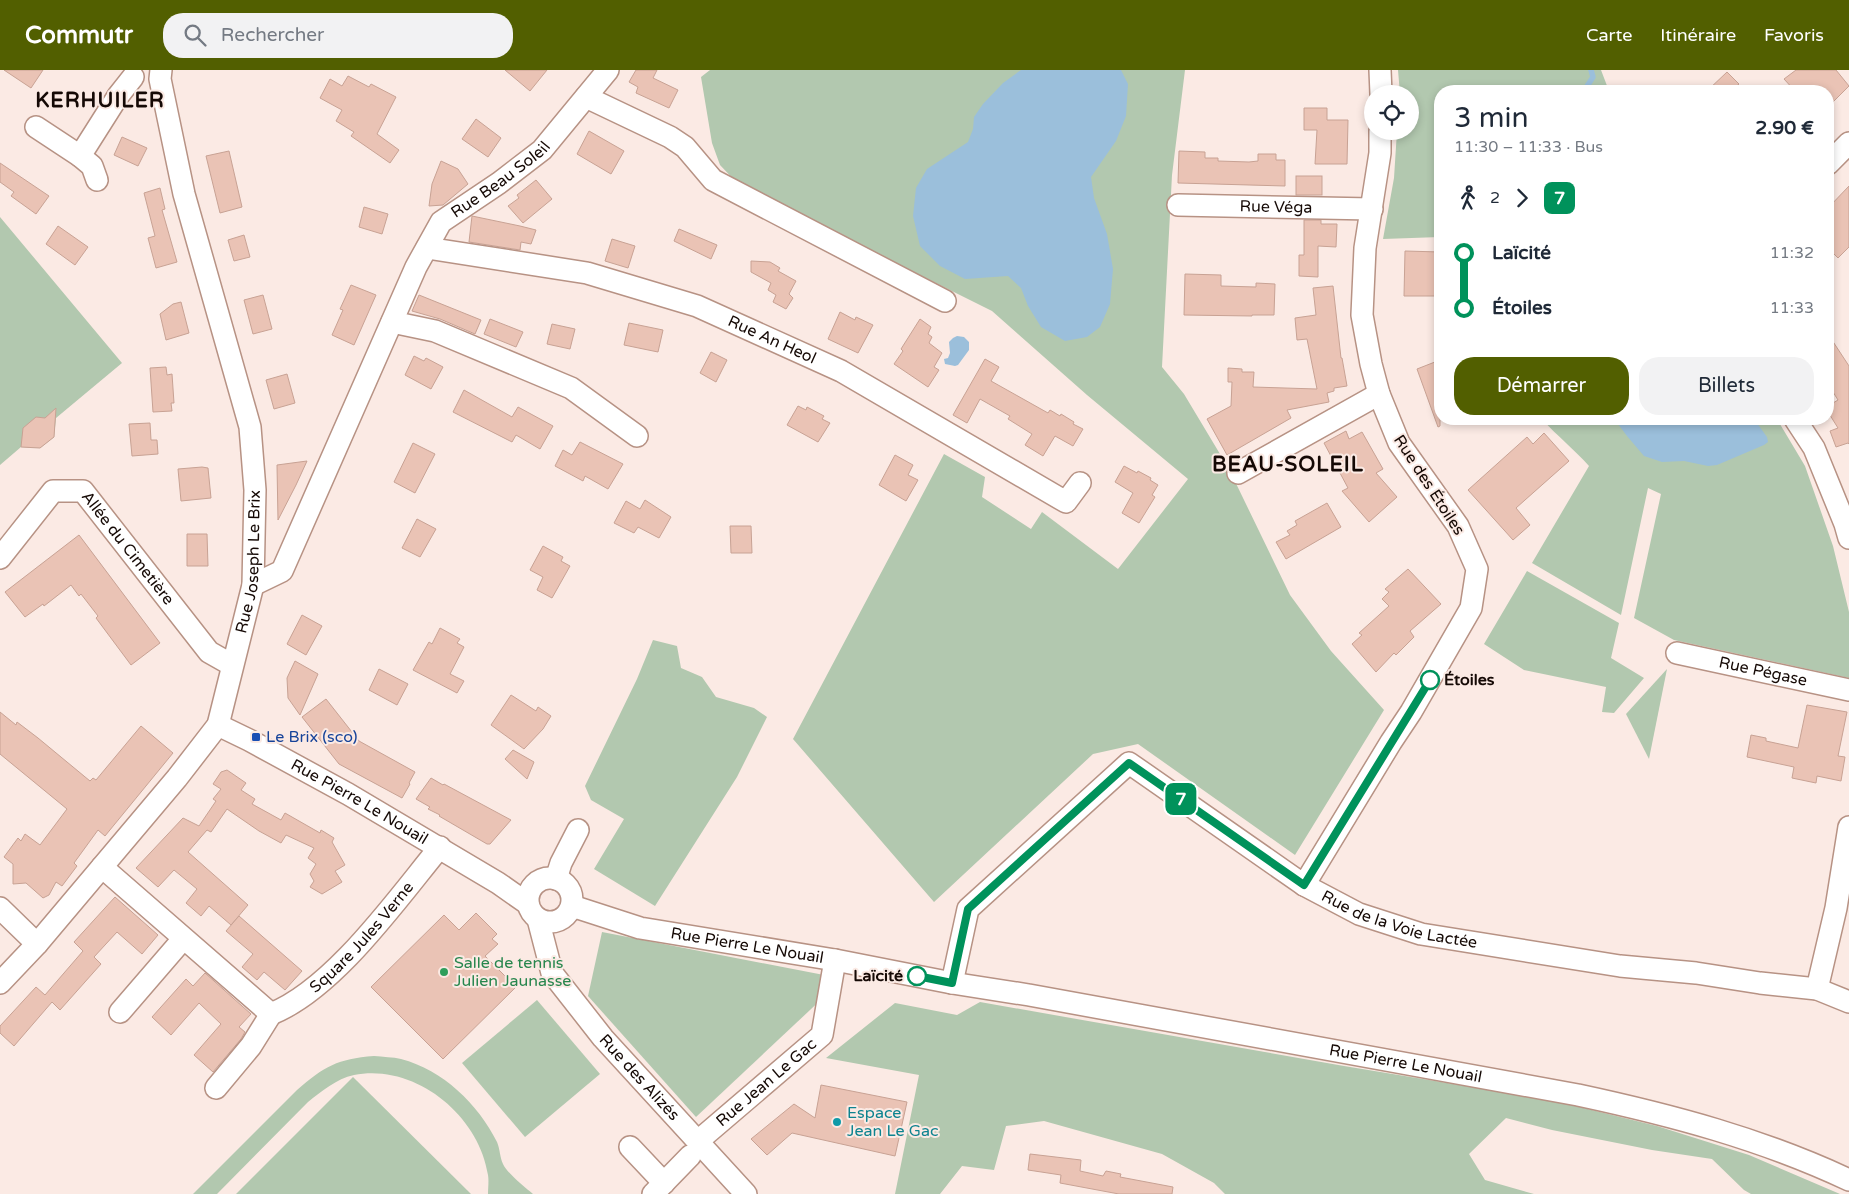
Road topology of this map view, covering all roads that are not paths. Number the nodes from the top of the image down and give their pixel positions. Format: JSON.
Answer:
{"nodes":[{"id":1,"x":608,"y":70,"type":"edge"},
{"id":2,"x":1380,"y":70,"type":"edge"},
{"id":3,"x":130,"y":74,"type":"edge"},
{"id":4,"x":160,"y":75,"type":"edge"},
{"id":5,"x":1381,"y":85,"type":"edge"},
{"id":6,"x":586,"y":97,"type":"junction"},
{"id":7,"x":36,"y":127,"type":"dead end"},
{"id":8,"x":1380,"y":140,"type":"edge"},
{"id":9,"x":1849,"y":143,"type":"edge"},
{"id":10,"x":80,"y":156,"type":"junction"},
{"id":11,"x":1834,"y":158,"type":"edge"},
{"id":12,"x":97,"y":180,"type":"dead end"},
{"id":13,"x":1178,"y":205,"type":"dead end"},
{"id":14,"x":1372,"y":209,"type":"junction"},
{"id":15,"x":427,"y":248,"type":"junction"},
{"id":16,"x":945,"y":301,"type":"dead end"},
{"id":17,"x":392,"y":322,"type":"junction"},
{"id":18,"x":1379,"y":394,"type":"junction"},
{"id":19,"x":1799,"y":425,"type":"edge"},
{"id":20,"x":637,"y":436,"type":"dead end"},
{"id":21,"x":1238,"y":473,"type":"dead end"},
{"id":22,"x":1080,"y":483,"type":"dead end"},
{"id":23,"x":1849,"y":538,"type":"edge"},
{"id":24,"x":0,"y":558,"type":"edge"},
{"id":25,"x":253,"y":586,"type":"junction"},
{"id":26,"x":1677,"y":653,"type":"dead end"},
{"id":27,"x":232,"y":665,"type":"junction"},
{"id":28,"x":1849,"y":690,"type":"edge"},
{"id":29,"x":218,"y":725,"type":"junction"},
{"id":30,"x":1849,"y":827,"type":"edge"},
{"id":31,"x":578,"y":830,"type":"dead end"},
{"id":32,"x":440,"y":847,"type":"junction"},
{"id":33,"x":102,"y":867,"type":"junction"},
{"id":34,"x":546,"y":881,"type":"junction"},
{"id":35,"x":498,"y":882,"type":"junction"},
{"id":36,"x":1304,"y":885,"type":"junction"},
{"id":37,"x":0,"y":908,"type":"edge"},
{"id":38,"x":549,"y":913,"type":"junction"},
{"id":39,"x":183,"y":939,"type":"junction"},
{"id":40,"x":37,"y":944,"type":"junction"},
{"id":41,"x":835,"y":960,"type":"junction"},
{"id":42,"x":0,"y":983,"type":"edge"},
{"id":43,"x":952,"y":983,"type":"junction"},
{"id":44,"x":1817,"y":988,"type":"junction"},
{"id":45,"x":1849,"y":1002,"type":"edge"},
{"id":46,"x":120,"y":1012,"type":"dead end"},
{"id":47,"x":271,"y":1014,"type":"junction"},
{"id":48,"x":216,"y":1088,"type":"dead end"},
{"id":49,"x":630,"y":1147,"type":"dead end"},
{"id":50,"x":694,"y":1148,"type":"junction"},
{"id":51,"x":1849,"y":1180,"type":"edge"},
{"id":52,"x":658,"y":1188,"type":"edge"},
{"id":53,"x":746,"y":1194,"type":"edge"}],
"edges":[{"from":1,"to":6,"type":"street","name":"Rue Beau Soleil"},
{"from":2,"to":5,"type":"street"},
{"from":3,"to":4,"type":"street"},
{"from":3,"to":10,"type":"street"},
{"from":4,"to":25,"type":"street","name":"Rue Joseph Le Brix"},
{"from":6,"to":15,"type":"street","name":"Rue Beau Soleil"},
{"from":6,"to":16,"type":"street"},
{"from":7,"to":10,"type":"street"},
{"from":8,"to":14,"type":"street","name":"Rue des Étoiles"},
{"from":9,"to":11,"type":"street"},
{"from":10,"to":12,"type":"street"},
{"from":13,"to":14,"type":"street","name":"Rue Véga"},
{"from":14,"to":18,"type":"street","name":"Rue des Étoiles"},
{"from":15,"to":17,"type":"street","name":"Rue Beau Soleil"},
{"from":15,"to":22,"type":"street","name":"Rue An Heol"},
{"from":17,"to":20,"type":"street"},
{"from":17,"to":25,"type":"street","name":"Rue Beau Soleil"},
{"from":18,"to":21,"type":"street"},
{"from":18,"to":36,"type":"street","name":"Rue des Étoiles"},
{"from":19,"to":23,"type":"street"},
{"from":24,"to":27,"type":"street","name":"Allée du Cimetière"},
{"from":25,"to":27,"type":"street","name":"Rue Joseph Le Brix"},
{"from":26,"to":28,"type":"street","name":"Rue Pégase"},
{"from":27,"to":29,"type":"street","name":"Rue Joseph Le Brix"},
{"from":29,"to":32,"type":"street","name":"Rue Pierre Le Nouail"},
{"from":29,"to":33,"type":"street","name":"Rue Joseph Le Brix"},
{"from":30,"to":44,"type":"street"},
{"from":31,"to":34,"type":"street"},
{"from":32,"to":35,"type":"street","name":"Rue Pierre Le Nouail"},
{"from":32,"to":47,"type":"street","name":"Square Jules Verne"},
{"from":33,"to":39,"type":"street"},
{"from":33,"to":40,"type":"street","name":"Rue Joseph Le Brix"},
{"from":34,"to":35,"type":"street","name":"Rue Pierre Le Nouail"},
{"from":34,"to":38,"type":"street"},
{"from":34,"to":38,"type":"street","name":"Rue des Alizés"},
{"from":35,"to":38,"type":"street","name":"Rue Pierre Le Nouail"},
{"from":36,"to":43,"type":"street","name":"Rue de la Voie Lactée"},
{"from":36,"to":44,"type":"street","name":"Rue de la Voie Lactée"},
{"from":37,"to":40,"type":"street"},
{"from":38,"to":41,"type":"street","name":"Rue Pierre Le Nouail"},
{"from":38,"to":50,"type":"street","name":"Rue des Alizés"},
{"from":39,"to":46,"type":"street"},
{"from":39,"to":47,"type":"street"},
{"from":40,"to":42,"type":"street","name":"Rue Joseph Le Brix"},
{"from":41,"to":43,"type":"street","name":"Rue Pierre Le Nouail"},
{"from":41,"to":50,"type":"street","name":"Rue Jean Le Gac"},
{"from":43,"to":51,"type":"street","name":"Rue Pierre Le Nouail"},
{"from":44,"to":45,"type":"street","name":"Rue de la Voie Lactée"},
{"from":47,"to":48,"type":"street","name":"Square Jules Verne"},
{"from":49,"to":52,"type":"street"},
{"from":50,"to":52,"type":"street","name":"Rue Jean Le Gac"},
{"from":50,"to":53,"type":"street","name":"Rue des Alizés"}]}
